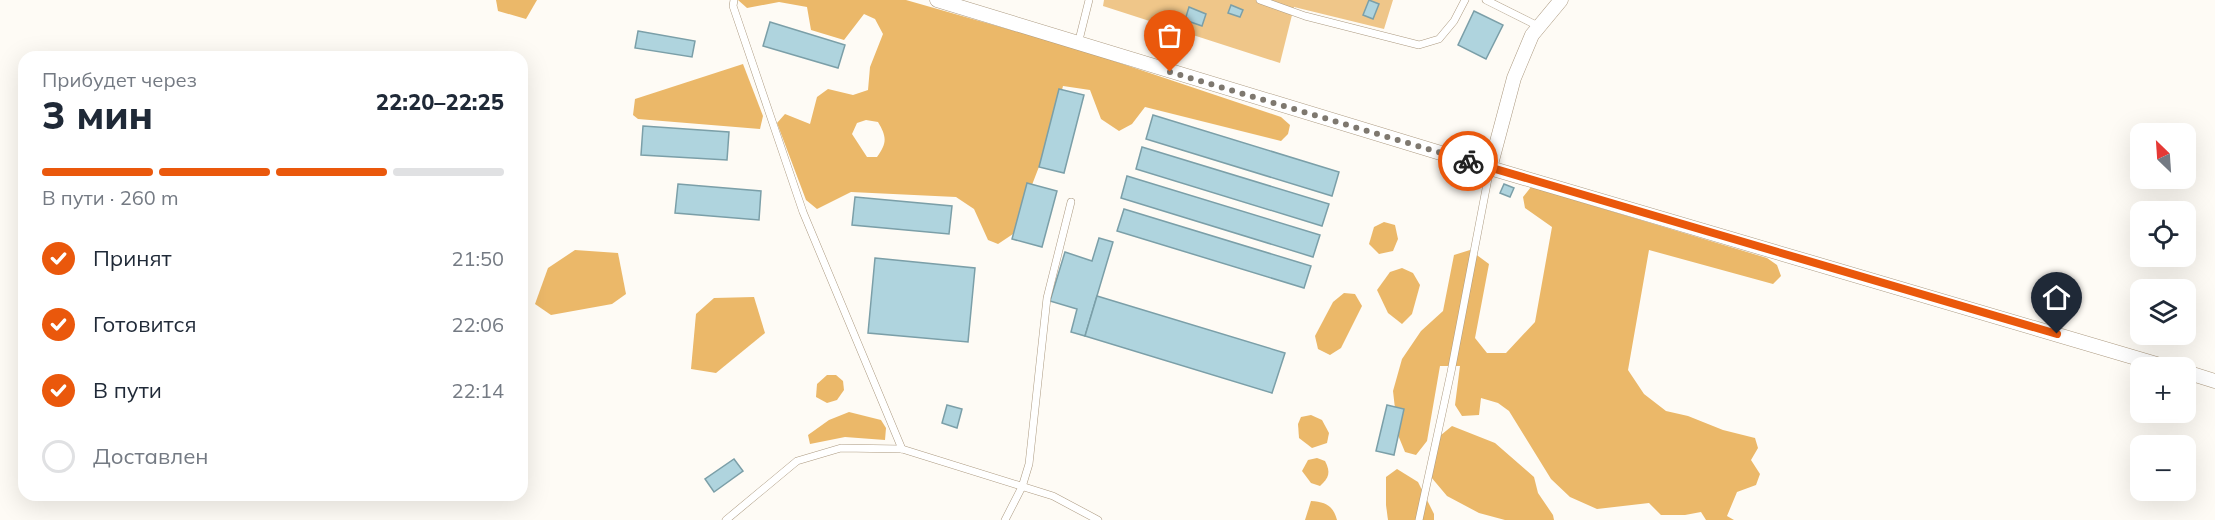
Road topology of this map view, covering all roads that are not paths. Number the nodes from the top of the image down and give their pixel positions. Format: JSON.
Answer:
{"nodes":[{"id":1,"x":734,"y":0,"type":"edge"},
{"id":2,"x":937,"y":0,"type":"edge"},
{"id":3,"x":1089,"y":0,"type":"edge"},
{"id":4,"x":1260,"y":0,"type":"edge"},
{"id":5,"x":1465,"y":0,"type":"edge"},
{"id":6,"x":1486,"y":0,"type":"edge"},
{"id":7,"x":1561,"y":0,"type":"edge"},
{"id":8,"x":1538,"y":26,"type":"junction"},
{"id":9,"x":1078,"y":44,"type":"junction"},
{"id":10,"x":1490,"y":168,"type":"junction"},
{"id":11,"x":1071,"y":202,"type":"dead end"},
{"id":12,"x":2133,"y":357,"type":"edge"},
{"id":13,"x":2196,"y":375,"type":"edge"},
{"id":14,"x":2215,"y":381,"type":"edge"},
{"id":15,"x":902,"y":448,"type":"junction"},
{"id":16,"x":1022,"y":487,"type":"junction"},
{"id":17,"x":726,"y":520,"type":"edge"},
{"id":18,"x":1005,"y":520,"type":"edge"},
{"id":19,"x":1098,"y":520,"type":"edge"},
{"id":20,"x":1419,"y":520,"type":"edge"}],
"edges":[{"from":1,"to":15,"type":"lane"},
{"from":2,"to":9,"type":"street"},
{"from":3,"to":9,"type":"lane"},
{"from":4,"to":5,"type":"lane"},
{"from":6,"to":8,"type":"lane"},
{"from":7,"to":8,"type":"street"},
{"from":8,"to":10,"type":"street"},
{"from":9,"to":10,"type":"street"},
{"from":10,"to":12,"type":"street"},
{"from":10,"to":20,"type":"lane"},
{"from":11,"to":16,"type":"lane"},
{"from":13,"to":14,"type":"street"},
{"from":15,"to":16,"type":"lane"},
{"from":15,"to":17,"type":"lane"},
{"from":16,"to":18,"type":"lane"},
{"from":16,"to":19,"type":"lane"}]}
